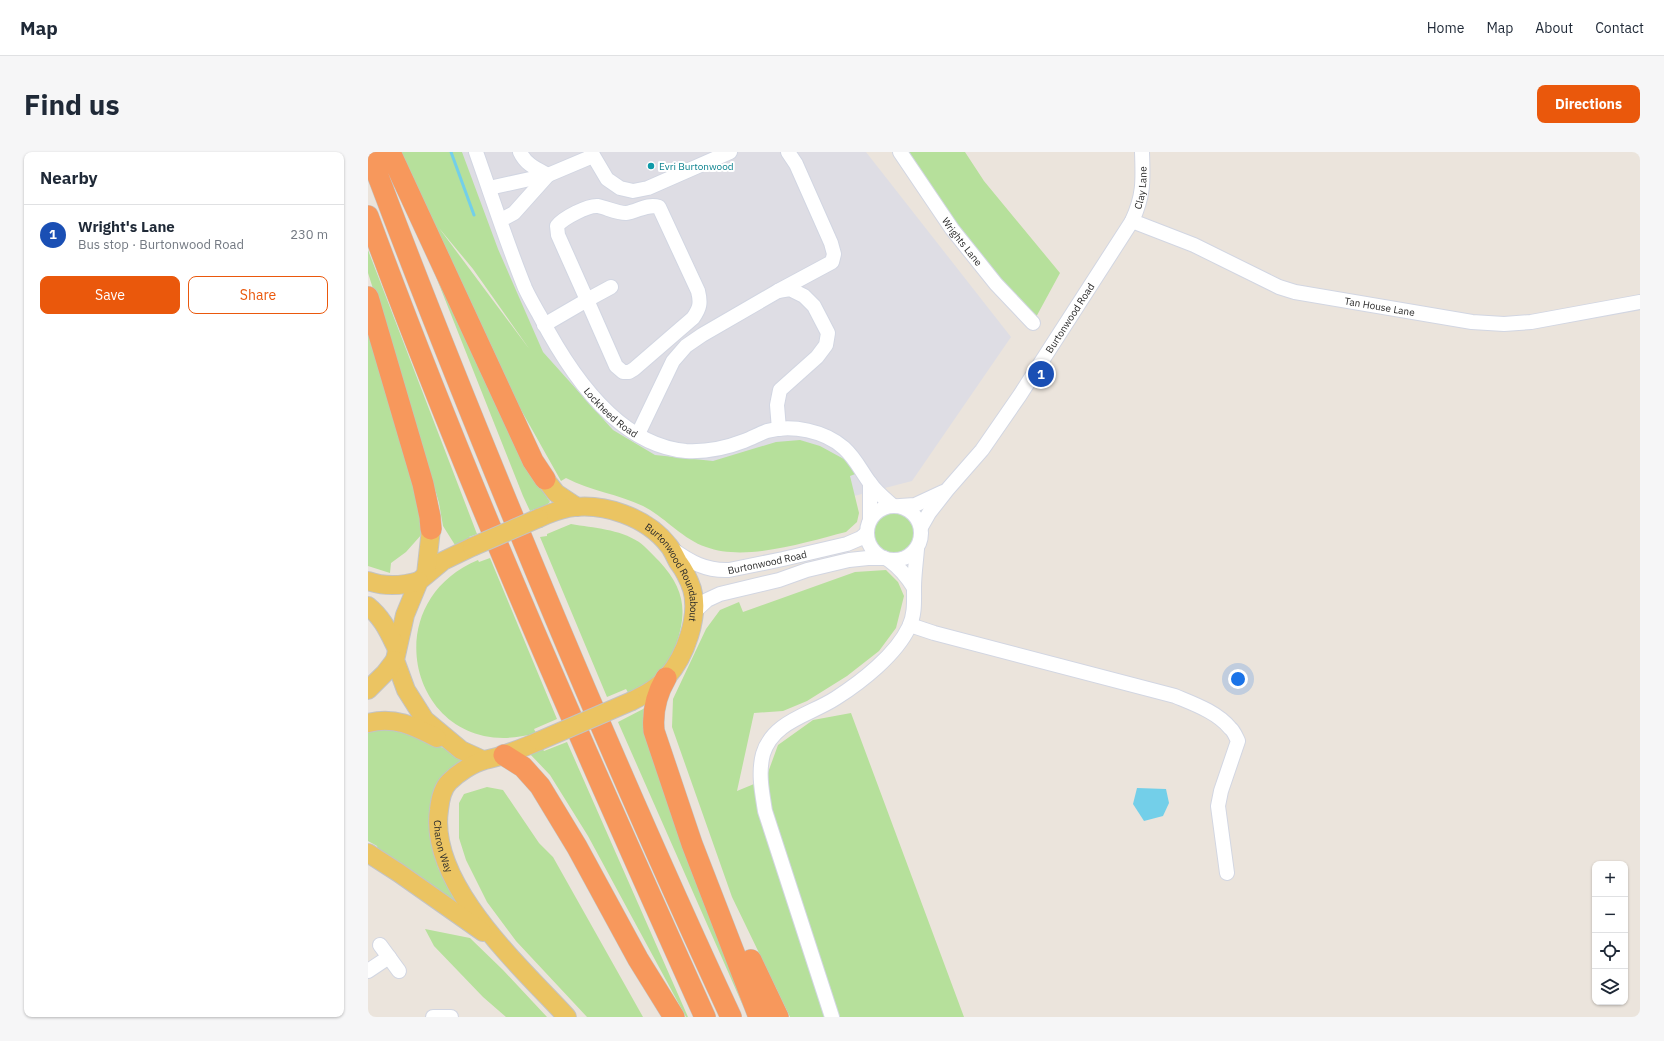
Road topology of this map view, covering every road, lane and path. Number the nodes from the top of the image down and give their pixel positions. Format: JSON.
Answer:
{"nodes":[{"id":1,"x":369,"y":152,"type":"edge"},
{"id":2,"x":390,"y":152,"type":"edge"},
{"id":3,"x":476,"y":152,"type":"edge"},
{"id":4,"x":520,"y":152,"type":"edge"},
{"id":5,"x":730,"y":152,"type":"edge"},
{"id":6,"x":788,"y":152,"type":"edge"},
{"id":7,"x":900,"y":152,"type":"edge"},
{"id":8,"x":1142,"y":152,"type":"edge"},
{"id":9,"x":592,"y":154,"type":"edge"},
{"id":10,"x":548,"y":175,"type":"junction"},
{"id":11,"x":489,"y":188,"type":"junction"},
{"id":12,"x":368,"y":216,"type":"edge"},
{"id":13,"x":501,"y":220,"type":"junction"},
{"id":14,"x":1132,"y":221,"type":"junction"},
{"id":15,"x":611,"y":287,"type":"dead end"},
{"id":16,"x":778,"y":291,"type":"junction"},
{"id":17,"x":368,"y":296,"type":"edge"},
{"id":18,"x":587,"y":300,"type":"junction"},
{"id":19,"x":1640,"y":302,"type":"edge"},
{"id":20,"x":1033,"y":323,"type":"dead end"},
{"id":21,"x":544,"y":325,"type":"junction"},
{"id":22,"x":779,"y":429,"type":"junction"},
{"id":23,"x":638,"y":434,"type":"junction"},
{"id":24,"x":545,"y":479,"type":"joint"},
{"id":25,"x":870,"y":484,"type":"junction"},
{"id":26,"x":947,"y":490,"type":"junction"},
{"id":27,"x":896,"y":506,"type":"junction"},
{"id":28,"x":577,"y":507,"type":"junction"},
{"id":29,"x":870,"y":519,"type":"junction"},
{"id":30,"x":921,"y":527,"type":"junction"},
{"id":31,"x":431,"y":529,"type":"joint"},
{"id":32,"x":867,"y":533,"type":"junction"},
{"id":33,"x":669,"y":546,"type":"junction"},
{"id":34,"x":917,"y":549,"type":"junction"},
{"id":35,"x":886,"y":559,"type":"junction"},
{"id":36,"x":423,"y":578,"type":"junction"},
{"id":37,"x":368,"y":581,"type":"edge"},
{"id":38,"x":914,"y":588,"type":"junction"},
{"id":39,"x":368,"y":606,"type":"edge"},
{"id":40,"x":693,"y":613,"type":"junction"},
{"id":41,"x":910,"y":625,"type":"junction"},
{"id":42,"x":396,"y":655,"type":"junction"},
{"id":43,"x":666,"y":678,"type":"junction"},
{"id":44,"x":368,"y":690,"type":"edge"},
{"id":45,"x":368,"y":723,"type":"edge"},
{"id":46,"x":461,"y":750,"type":"junction"},
{"id":47,"x":504,"y":755,"type":"junction"},
{"id":48,"x":483,"y":760,"type":"junction"},
{"id":49,"x":692,"y":844,"type":"junction"},
{"id":50,"x":368,"y":854,"type":"edge"},
{"id":51,"x":1227,"y":873,"type":"dead end"},
{"id":52,"x":495,"y":940,"type":"junction"},
{"id":53,"x":399,"y":971,"type":"dead end"},
{"id":54,"x":368,"y":972,"type":"edge"},
{"id":55,"x":433,"y":1017,"type":"edge"},
{"id":56,"x":451,"y":1017,"type":"edge"},
{"id":57,"x":567,"y":1017,"type":"edge"},
{"id":58,"x":674,"y":1017,"type":"edge"},
{"id":59,"x":705,"y":1017,"type":"edge"},
{"id":60,"x":731,"y":1017,"type":"edge"},
{"id":61,"x":760,"y":1017,"type":"edge"},
{"id":62,"x":778,"y":1017,"type":"edge"},
{"id":63,"x":832,"y":1017,"type":"edge"}],
"edges":[{"from":1,"to":60,"type":"highway"},
{"from":2,"to":24,"type":"highway"},
{"from":3,"to":11,"type":"street","name":"Lockheed Road"},
{"from":4,"to":10,"type":"street"},
{"from":5,"to":9,"type":"street"},
{"from":6,"to":16,"type":"street"},
{"from":7,"to":20,"type":"street","name":"Wrights Lane"},
{"from":8,"to":14,"type":"street","name":"Clay Lane"},
{"from":9,"to":10,"type":"street"},
{"from":10,"to":11,"type":"street"},
{"from":10,"to":13,"type":"street"},
{"from":11,"to":13,"type":"street","name":"Lockheed Road"},
{"from":12,"to":59,"type":"highway"},
{"from":13,"to":21,"type":"street","name":"Lockheed Road"},
{"from":14,"to":19,"type":"street","name":"Tan House Lane"},
{"from":14,"to":26,"type":"street","name":"Burtonwood Road"},
{"from":15,"to":18,"type":"street"},
{"from":16,"to":22,"type":"street"},
{"from":16,"to":23,"type":"street"},
{"from":17,"to":31,"type":"highway"},
{"from":18,"to":18,"type":"street"},
{"from":18,"to":21,"type":"street"},
{"from":21,"to":23,"type":"street","name":"Lockheed Road"},
{"from":22,"to":23,"type":"street","name":"Lockheed Road"},
{"from":22,"to":25,"type":"street","name":"Lockheed Road"},
{"from":24,"to":28,"type":"main road"},
{"from":25,"to":27,"type":"street","name":"Lockheed Road"},
{"from":25,"to":29,"type":"street"},
{"from":26,"to":27,"type":"street","name":"Burtonwood Road"},
{"from":26,"to":30,"type":"street","name":"Burtonwood Road"},
{"from":27,"to":29,"type":"street"},
{"from":27,"to":30,"type":"street"},
{"from":28,"to":33,"type":"main road","name":"Burtonwood Roundabout"},
{"from":28,"to":36,"type":"main road","name":"Burtonwood Roundabout","bridge":true},
{"from":29,"to":32,"type":"street"},
{"from":30,"to":34,"type":"street"},
{"from":31,"to":36,"type":"main road"},
{"from":32,"to":33,"type":"street","name":"Burtonwood Road"},
{"from":32,"to":35,"type":"street"},
{"from":33,"to":40,"type":"main road","name":"Burtonwood Roundabout"},
{"from":34,"to":35,"type":"street"},
{"from":34,"to":38,"type":"street"},
{"from":35,"to":38,"type":"street"},
{"from":35,"to":40,"type":"street","name":"Burtonwood Road"},
{"from":36,"to":37,"type":"main road"},
{"from":36,"to":42,"type":"main road"},
{"from":38,"to":41,"type":"street"},
{"from":39,"to":42,"type":"main road"},
{"from":40,"to":43,"type":"main road","name":"Burtonwood Roundabout"},
{"from":41,"to":51,"type":"street"},
{"from":41,"to":63,"type":"street"},
{"from":42,"to":44,"type":"main road"},
{"from":42,"to":46,"type":"main road"},
{"from":43,"to":47,"type":"main road","name":"Burtonwood Roundabout","bridge":true},
{"from":43,"to":49,"type":"highway"},
{"from":45,"to":46,"type":"main road"},
{"from":46,"to":48,"type":"main road"},
{"from":47,"to":48,"type":"main road","name":"Burtonwood Roundabout"},
{"from":47,"to":58,"type":"highway"},
{"from":48,"to":52,"type":"main road","name":"Charon Way"},
{"from":49,"to":61,"type":"highway"},
{"from":49,"to":62,"type":"highway"},
{"from":50,"to":52,"type":"main road","name":"Charon Way"},
{"from":52,"to":57,"type":"main road","name":"Charon Way"},
{"from":53,"to":54,"type":"street"},
{"from":55,"to":56,"type":"street"}]}
